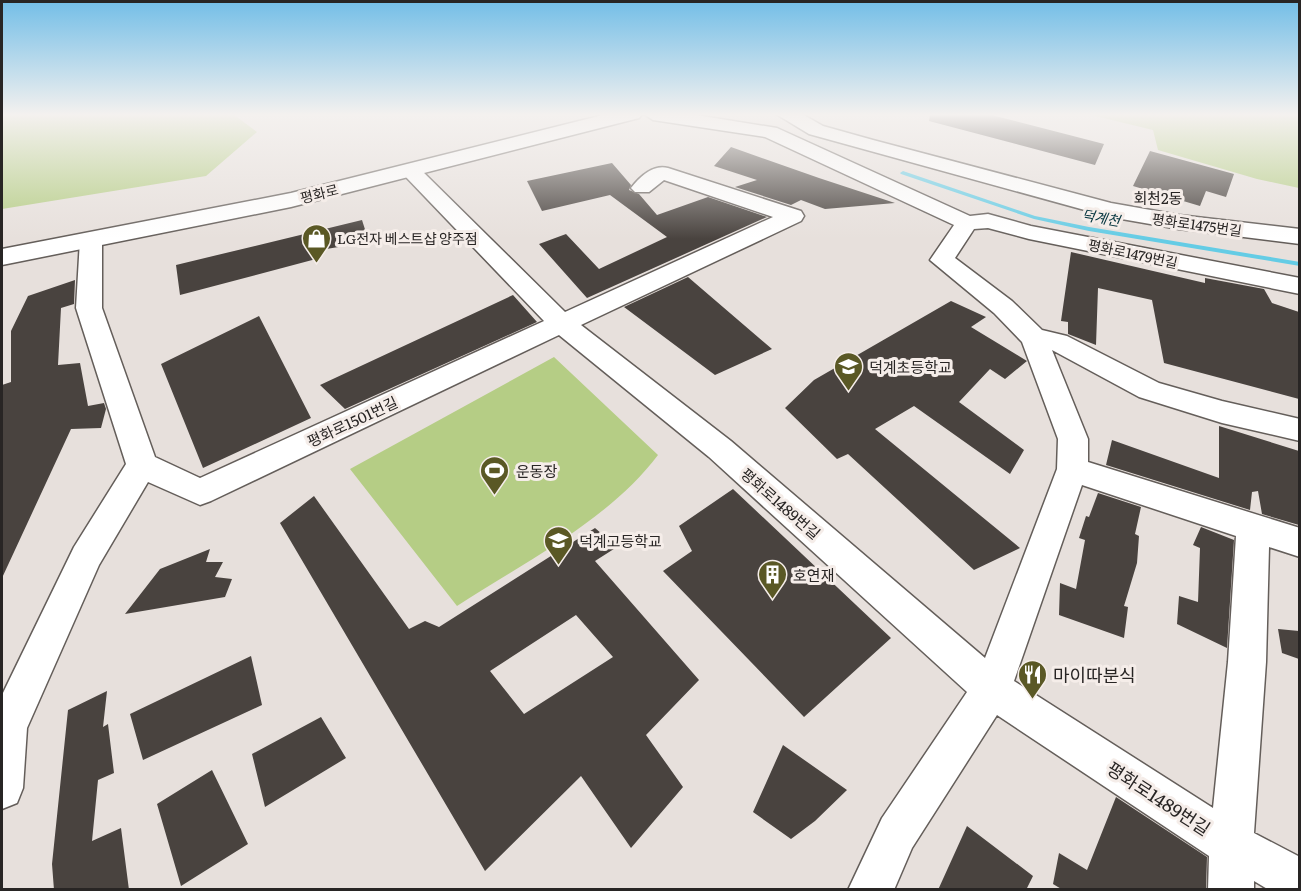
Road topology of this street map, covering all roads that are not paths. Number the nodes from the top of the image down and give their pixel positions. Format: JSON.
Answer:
{"nodes":[{"id":1,"x":471,"y":156,"type":"edge"},
{"id":2,"x":821,"y":156,"type":"edge"},
{"id":3,"x":907,"y":156,"type":"edge"},
{"id":4,"x":411,"y":171,"type":"junction"},
{"id":5,"x":642,"y":188,"type":"dead end"},
{"id":6,"x":968,"y":224,"type":"junction"},
{"id":7,"x":1299,"y":237,"type":"edge"},
{"id":8,"x":92,"y":240,"type":"junction"},
{"id":9,"x":2,"y":257,"type":"edge"},
{"id":10,"x":1299,"y":286,"type":"edge"},
{"id":11,"x":562,"y":324,"type":"junction"},
{"id":12,"x":1034,"y":338,"type":"junction"},
{"id":13,"x":1299,"y":430,"type":"edge"},
{"id":14,"x":142,"y":465,"type":"junction"},
{"id":15,"x":1072,"y":469,"type":"junction"},
{"id":16,"x":1253,"y":528,"type":"junction"},
{"id":17,"x":1299,"y":543,"type":"edge"},
{"id":18,"x":992,"y":689,"type":"junction"},
{"id":19,"x":2,"y":788,"type":"edge"},
{"id":20,"x":1231,"y":845,"type":"junction"},
{"id":21,"x":1299,"y":882,"type":"edge"},
{"id":22,"x":870,"y":890,"type":"edge"},
{"id":23,"x":1231,"y":890,"type":"edge"}],
"edges":[{"from":1,"to":4,"type":"main road","name":"평화로"},
{"from":2,"to":6,"type":"street","name":"평화로1479번길"},
{"from":3,"to":7,"type":"main road","name":"평화로1475번길"},
{"from":4,"to":8,"type":"main road","name":"평화로"},
{"from":4,"to":11,"type":"street","name":"평화로1489번길"},
{"from":5,"to":11,"type":"street"},
{"from":6,"to":10,"type":"street","name":"평화로1479번길"},
{"from":6,"to":12,"type":"street"},
{"from":8,"to":9,"type":"main road","name":"평화로"},
{"from":8,"to":14,"type":"street"},
{"from":11,"to":14,"type":"street","name":"평화로1501번길"},
{"from":11,"to":18,"type":"street","name":"평화로1489번길"},
{"from":12,"to":13,"type":"street"},
{"from":12,"to":15,"type":"street"},
{"from":14,"to":19,"type":"street"},
{"from":15,"to":16,"type":"street"},
{"from":15,"to":18,"type":"street"},
{"from":16,"to":17,"type":"street"},
{"from":16,"to":20,"type":"street"},
{"from":18,"to":20,"type":"street","name":"평화로1489번길"},
{"from":18,"to":22,"type":"street"},
{"from":20,"to":21,"type":"street","name":"평화로1489번길"},
{"from":20,"to":23,"type":"street"}]}
